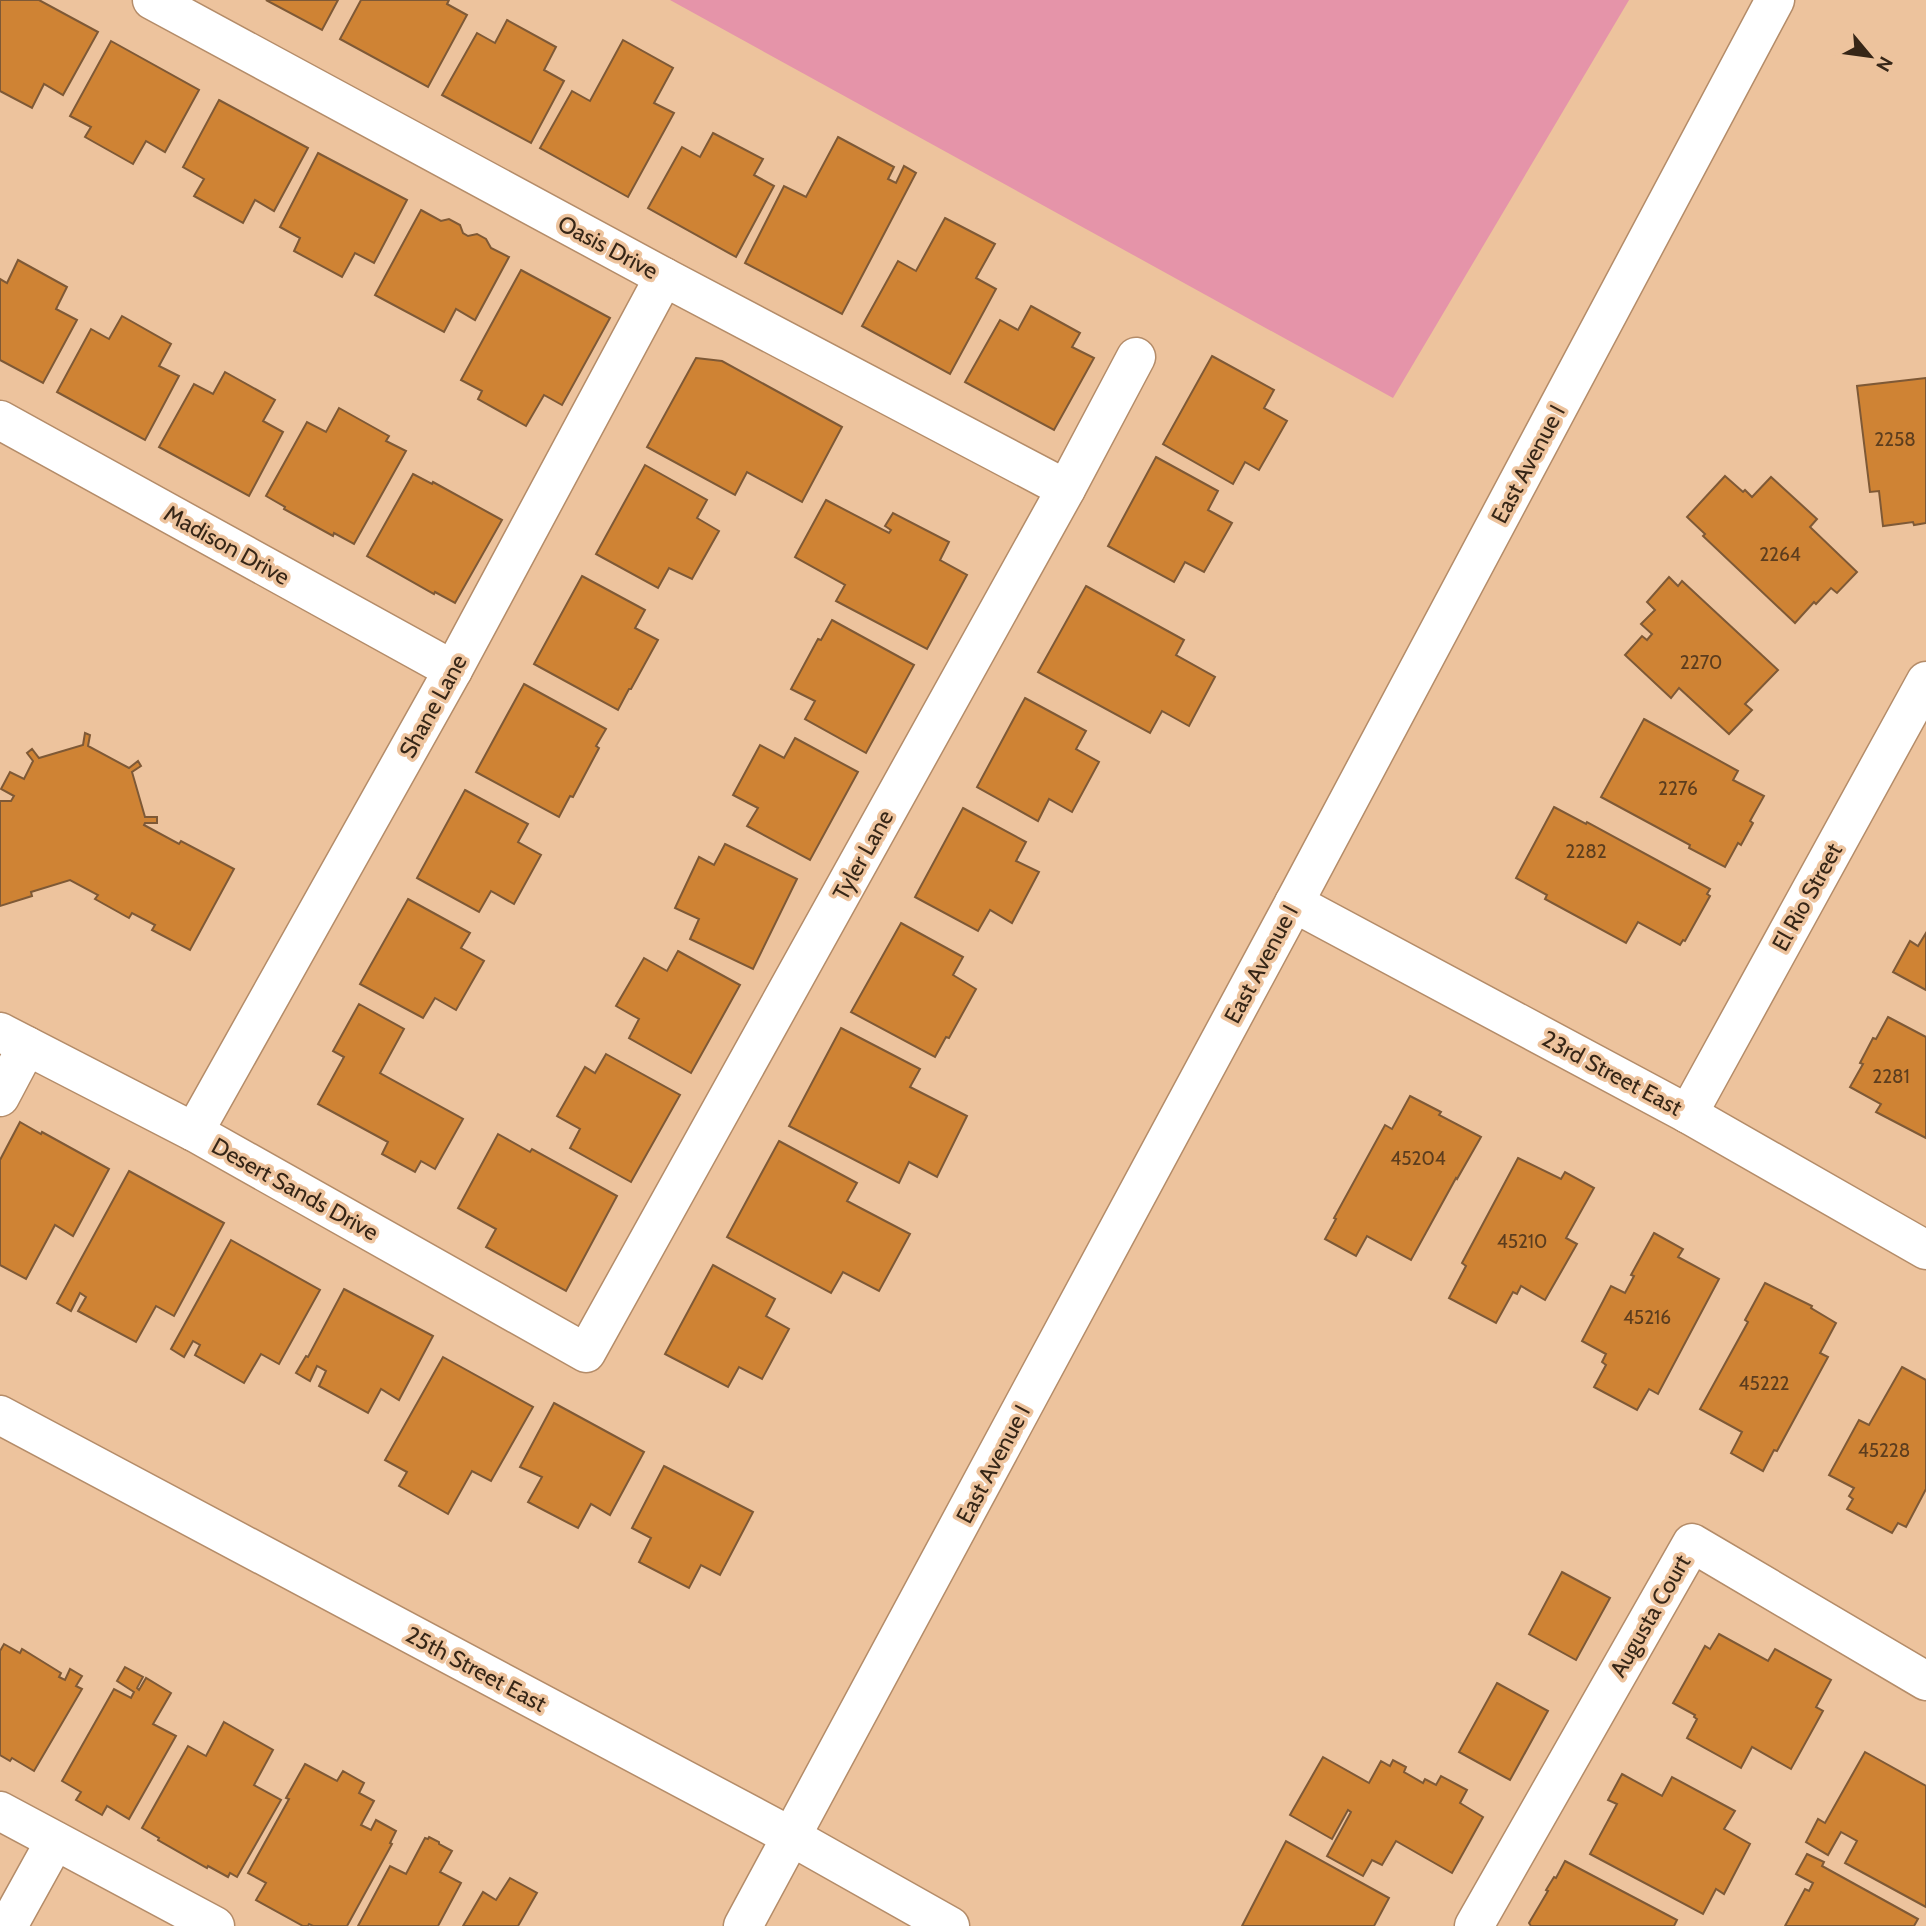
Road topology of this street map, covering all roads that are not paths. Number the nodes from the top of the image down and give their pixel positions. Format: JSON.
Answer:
{"nodes":[{"id":1,"x":152,"y":0,"type":"edge"},
{"id":2,"x":1775,"y":0,"type":"edge"},
{"id":3,"x":664,"y":277,"type":"junction"},
{"id":4,"x":1136,"y":357,"type":"dead end"},
{"id":5,"x":0,"y":420,"type":"edge"},
{"id":6,"x":1066,"y":489,"type":"junction"},
{"id":7,"x":453,"y":670,"type":"junction"},
{"id":8,"x":1926,"y":681,"type":"edge"},
{"id":9,"x":1294,"y":903,"type":"junction"},
{"id":10,"x":14,"y":1039,"type":"edge"},
{"id":11,"x":0,"y":1097,"type":"edge"},
{"id":12,"x":1688,"y":1114,"type":"junction"},
{"id":13,"x":194,"y":1132,"type":"junction"},
{"id":14,"x":1926,"y":1250,"type":"edge"},
{"id":15,"x":586,"y":1353,"type":"joint"},
{"id":16,"x":0,"y":1415,"type":"edge"},
{"id":17,"x":1926,"y":1681,"type":"edge"},
{"id":18,"x":0,"y":1811,"type":"edge"},
{"id":19,"x":792,"y":1837,"type":"junction"},
{"id":20,"x":55,"y":1841,"type":"junction"},
{"id":21,"x":8,"y":1926,"type":"edge"},
{"id":22,"x":215,"y":1926,"type":"edge"},
{"id":23,"x":743,"y":1926,"type":"edge"},
{"id":24,"x":950,"y":1926,"type":"edge"},
{"id":25,"x":1474,"y":1926,"type":"edge"}],
"edges":[{"from":1,"to":3,"type":"street","name":"Oasis Drive"},
{"from":2,"to":9,"type":"street","name":"East Avenue I"},
{"from":3,"to":6,"type":"street","name":"Oasis Drive"},
{"from":3,"to":7,"type":"street","name":"Shane Lane"},
{"from":4,"to":6,"type":"street","name":"Tyler Lane"},
{"from":5,"to":7,"type":"street","name":"Madison Drive"},
{"from":6,"to":15,"type":"street","name":"Tyler Lane"},
{"from":7,"to":13,"type":"street","name":"Shane Lane"},
{"from":8,"to":12,"type":"street","name":"El Rio Street"},
{"from":9,"to":12,"type":"street","name":"23rd Street East"},
{"from":9,"to":19,"type":"street","name":"East Avenue I"},
{"from":10,"to":11,"type":"street"},
{"from":10,"to":13,"type":"street","name":"Desert Sands Drive"},
{"from":12,"to":14,"type":"street","name":"23rd Street East"},
{"from":13,"to":15,"type":"street","name":"Desert Sands Drive"},
{"from":16,"to":19,"type":"street","name":"25th Street East"},
{"from":17,"to":25,"type":"street","name":"Augusta Court"},
{"from":18,"to":20,"type":"street"},
{"from":19,"to":23,"type":"street","name":"East Avenue I"},
{"from":19,"to":24,"type":"street","name":"25th Street East"},
{"from":20,"to":21,"type":"street"},
{"from":20,"to":22,"type":"street"}]}
